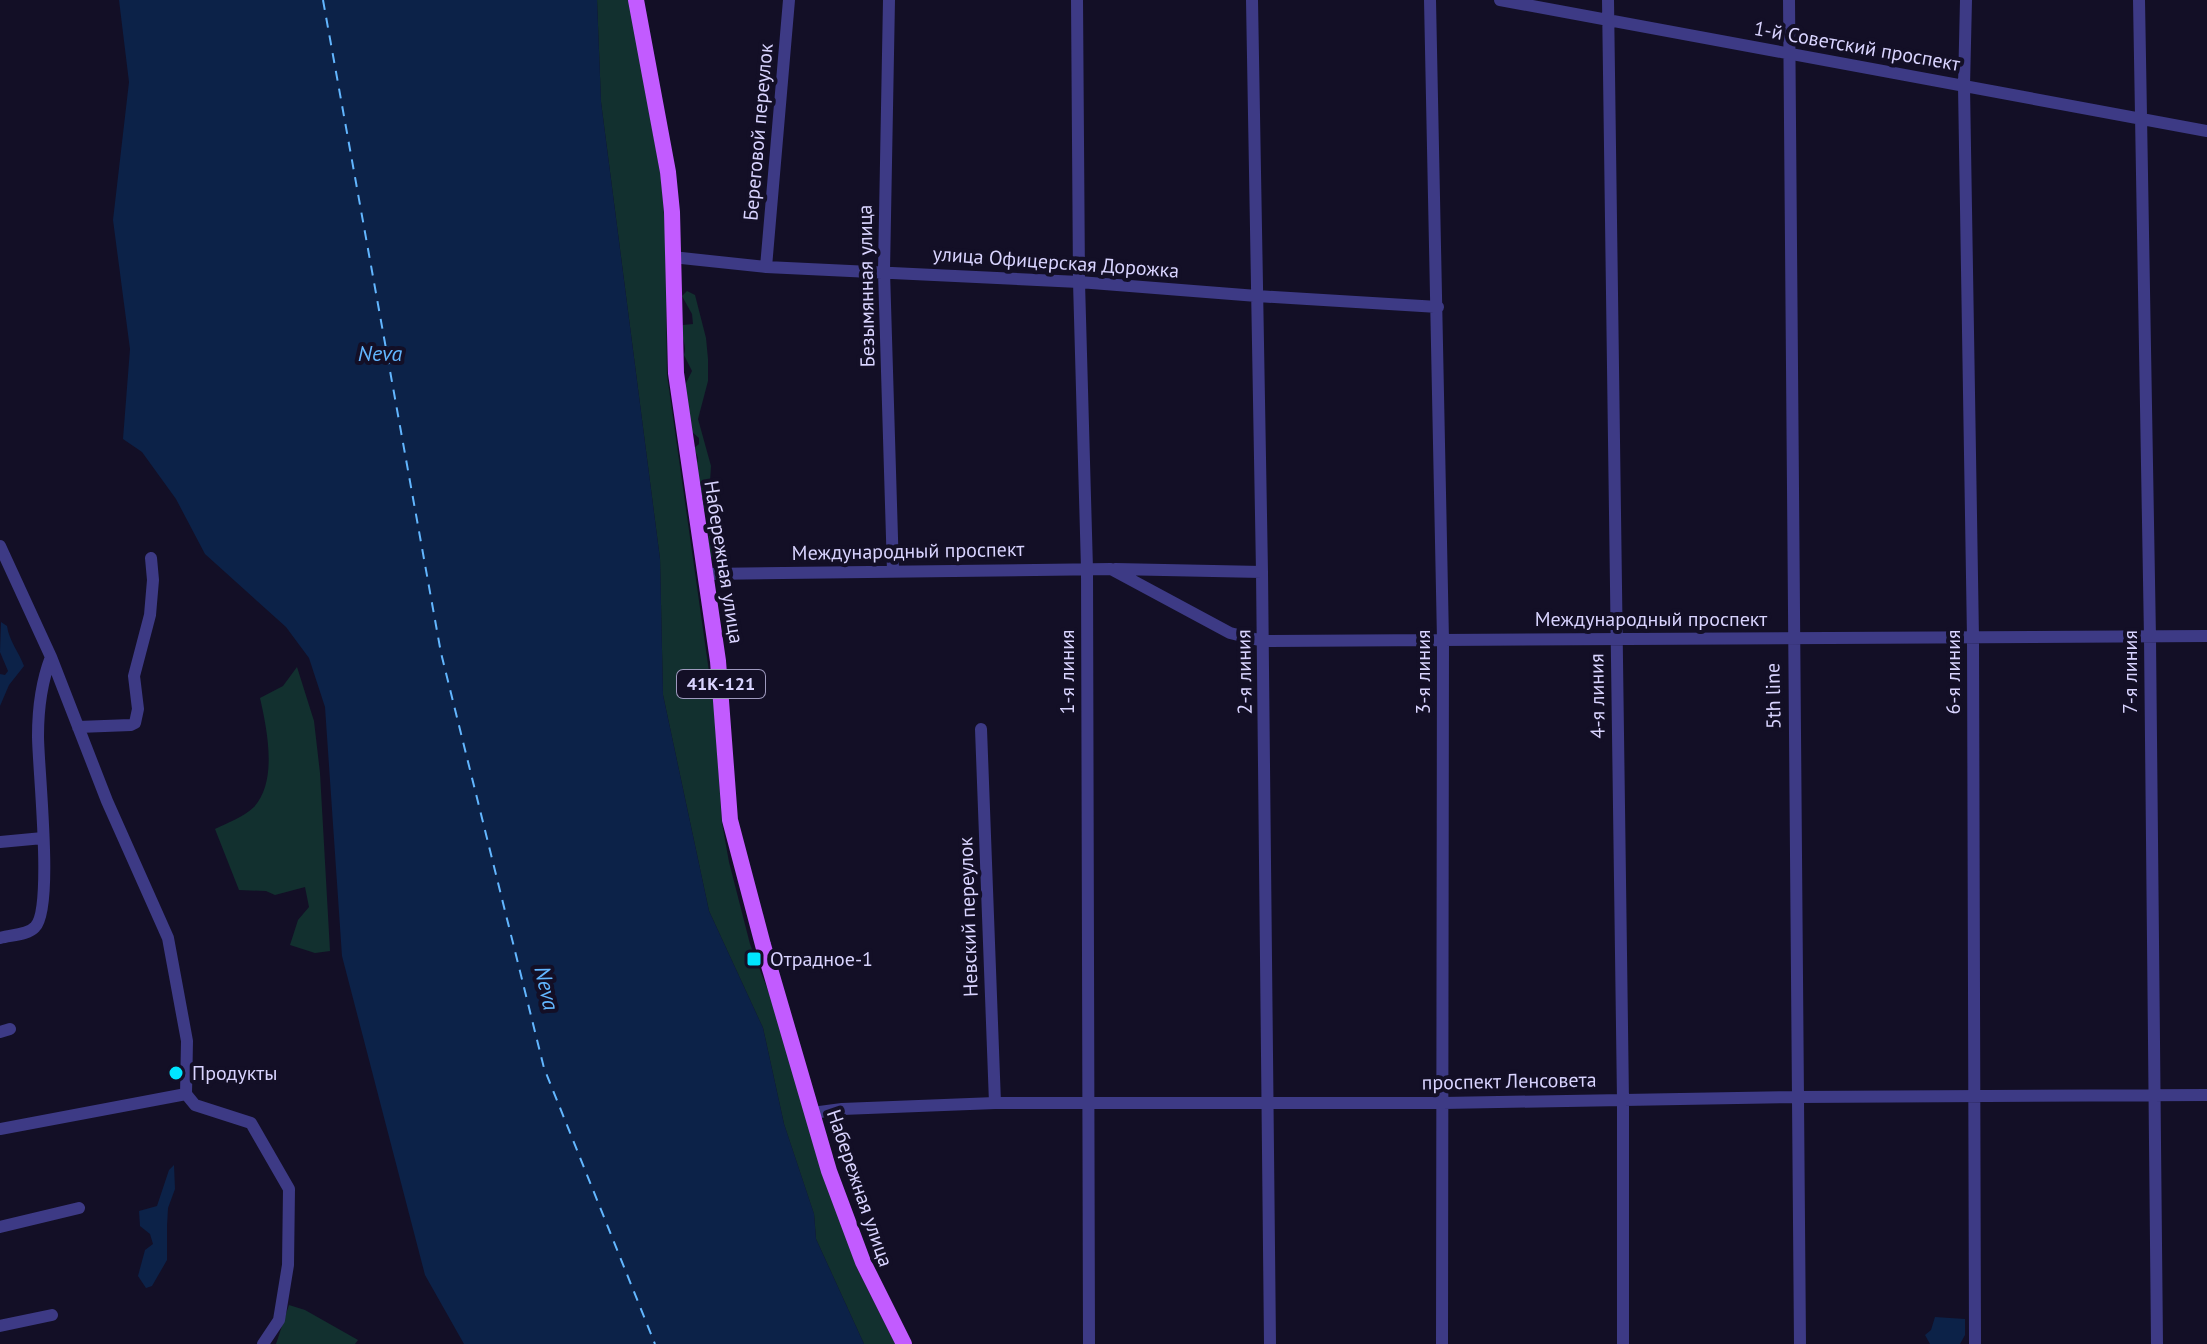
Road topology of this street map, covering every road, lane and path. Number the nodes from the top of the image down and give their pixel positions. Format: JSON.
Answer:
{"nodes":[{"id":1,"x":636,"y":0,"type":"edge"},
{"id":2,"x":789,"y":0,"type":"edge"},
{"id":3,"x":889,"y":0,"type":"edge"},
{"id":4,"x":1077,"y":0,"type":"edge"},
{"id":5,"x":1252,"y":0,"type":"edge"},
{"id":6,"x":1430,"y":0,"type":"edge"},
{"id":7,"x":1500,"y":0,"type":"edge"},
{"id":8,"x":1608,"y":0,"type":"edge"},
{"id":9,"x":1789,"y":0,"type":"edge"},
{"id":10,"x":1966,"y":0,"type":"edge"},
{"id":11,"x":2139,"y":0,"type":"edge"},
{"id":12,"x":1608,"y":21,"type":"junction"},
{"id":13,"x":1789,"y":54,"type":"junction"},
{"id":14,"x":1964,"y":86,"type":"junction"},
{"id":15,"x":2140,"y":118,"type":"junction"},
{"id":16,"x":2207,"y":131,"type":"edge"},
{"id":17,"x":672,"y":257,"type":"junction"},
{"id":18,"x":766,"y":267,"type":"junction"},
{"id":19,"x":884,"y":271,"type":"junction"},
{"id":20,"x":1079,"y":282,"type":"junction"},
{"id":21,"x":1257,"y":296,"type":"junction"},
{"id":22,"x":1438,"y":307,"type":"junction"},
{"id":23,"x":0,"y":546,"type":"edge"},
{"id":24,"x":151,"y":558,"type":"dead end"},
{"id":25,"x":5,"y":560,"type":"edge"},
{"id":26,"x":1087,"y":569,"type":"junction"},
{"id":27,"x":1111,"y":569,"type":"junction"},
{"id":28,"x":893,"y":571,"type":"junction"},
{"id":29,"x":1262,"y":572,"type":"junction"},
{"id":30,"x":706,"y":574,"type":"junction"},
{"id":31,"x":2207,"y":636,"type":"edge"},
{"id":32,"x":1973,"y":638,"type":"junction"},
{"id":33,"x":2150,"y":638,"type":"junction"},
{"id":34,"x":1792,"y":639,"type":"junction"},
{"id":35,"x":1443,"y":640,"type":"junction"},
{"id":36,"x":1616,"y":640,"type":"junction"},
{"id":37,"x":1263,"y":641,"type":"junction"},
{"id":38,"x":51,"y":657,"type":"junction"},
{"id":39,"x":78,"y":727,"type":"junction"},
{"id":40,"x":981,"y":729,"type":"dead end"},
{"id":41,"x":43,"y":838,"type":"junction"},
{"id":42,"x":0,"y":842,"type":"edge"},
{"id":43,"x":0,"y":938,"type":"edge"},
{"id":44,"x":186,"y":1094,"type":"junction"},
{"id":45,"x":2153,"y":1095,"type":"junction"},
{"id":46,"x":2207,"y":1095,"type":"edge"},
{"id":47,"x":1974,"y":1096,"type":"junction"},
{"id":48,"x":1797,"y":1097,"type":"junction"},
{"id":49,"x":1623,"y":1100,"type":"junction"},
{"id":50,"x":995,"y":1103,"type":"junction"},
{"id":51,"x":1088,"y":1103,"type":"junction"},
{"id":52,"x":1268,"y":1103,"type":"junction"},
{"id":53,"x":1443,"y":1103,"type":"junction"},
{"id":54,"x":812,"y":1113,"type":"junction"},
{"id":55,"x":0,"y":1129,"type":"edge"},
{"id":56,"x":79,"y":1208,"type":"dead end"},
{"id":57,"x":0,"y":1227,"type":"edge"},
{"id":58,"x":52,"y":1315,"type":"dead end"},
{"id":59,"x":0,"y":1326,"type":"edge"},
{"id":60,"x":263,"y":1344,"type":"edge"},
{"id":61,"x":904,"y":1344,"type":"edge"},
{"id":62,"x":1089,"y":1344,"type":"edge"},
{"id":63,"x":1270,"y":1344,"type":"edge"},
{"id":64,"x":1442,"y":1344,"type":"edge"},
{"id":65,"x":1623,"y":1344,"type":"edge"},
{"id":66,"x":1800,"y":1344,"type":"edge"},
{"id":67,"x":1975,"y":1344,"type":"edge"},
{"id":68,"x":2157,"y":1344,"type":"edge"}],
"edges":[{"from":1,"to":17,"type":"main road","name":"Набережная улица","number":"41К-121"},
{"from":2,"to":18,"type":"street","name":"Береговой переулок"},
{"from":3,"to":19,"type":"street","name":"Безымянная улица"},
{"from":4,"to":20,"type":"street","name":"1-я линия"},
{"from":5,"to":21,"type":"street","name":"2-я линия"},
{"from":6,"to":22,"type":"street","name":"3-я линия"},
{"from":7,"to":12,"type":"street","name":"1-й Советский проспект"},
{"from":8,"to":12,"type":"street","name":"4-я линия"},
{"from":9,"to":13,"type":"street","name":"5th line"},
{"from":10,"to":14,"type":"street","name":"6-я линия"},
{"from":11,"to":15,"type":"street","name":"7-я линия"},
{"from":12,"to":13,"type":"street","name":"1-й Советский проспект"},
{"from":12,"to":36,"type":"street","name":"4-я линия"},
{"from":13,"to":14,"type":"street","name":"1-й Советский проспект"},
{"from":13,"to":34,"type":"street","name":"5th line"},
{"from":14,"to":15,"type":"street","name":"1-й Советский проспект"},
{"from":14,"to":32,"type":"street","name":"6-я линия"},
{"from":15,"to":16,"type":"street","name":"1-й Советский проспект"},
{"from":15,"to":33,"type":"street","name":"7-я линия"},
{"from":17,"to":18,"type":"street","name":"улица Офицерская Дорожка"},
{"from":17,"to":30,"type":"main road","name":"Набережная улица","number":"41К-121"},
{"from":18,"to":19,"type":"street","name":"улица Офицерская Дорожка"},
{"from":19,"to":20,"type":"street","name":"улица Офицерская Дорожка"},
{"from":19,"to":28,"type":"street","name":"Безымянная улица"},
{"from":20,"to":21,"type":"street","name":"улица Офицерская Дорожка"},
{"from":20,"to":26,"type":"street","name":"1-я линия"},
{"from":21,"to":22,"type":"street","name":"улица Офицерская Дорожка"},
{"from":21,"to":29,"type":"street","name":"2-я линия"},
{"from":22,"to":35,"type":"street","name":"3-я линия"},
{"from":23,"to":25,"type":"street"},
{"from":24,"to":39,"type":"street"},
{"from":25,"to":38,"type":"street"},
{"from":26,"to":27,"type":"street","name":"Международный проспект"},
{"from":26,"to":28,"type":"street","name":"Международный проспект"},
{"from":26,"to":51,"type":"street","name":"1-я линия"},
{"from":27,"to":29,"type":"street","name":"Международный проспект"},
{"from":27,"to":37,"type":"street","name":"Международный проспект"},
{"from":28,"to":30,"type":"street","name":"Международный проспект"},
{"from":29,"to":37,"type":"street","name":"2-я линия"},
{"from":30,"to":54,"type":"main road","name":"Набережная улица","number":"41К-121"},
{"from":31,"to":33,"type":"street","name":"Международный проспект"},
{"from":32,"to":33,"type":"street","name":"Международный проспект"},
{"from":32,"to":34,"type":"street","name":"Международный проспект"},
{"from":32,"to":47,"type":"street","name":"6-я линия"},
{"from":33,"to":45,"type":"street","name":"7-я линия"},
{"from":34,"to":36,"type":"street","name":"Международный проспект"},
{"from":34,"to":48,"type":"street","name":"5th line"},
{"from":35,"to":36,"type":"street","name":"Международный проспект"},
{"from":35,"to":37,"type":"street","name":"Международный проспект"},
{"from":35,"to":53,"type":"street","name":"3-я линия"},
{"from":36,"to":49,"type":"street","name":"4-я линия"},
{"from":37,"to":52,"type":"street","name":"2-я линия"},
{"from":38,"to":39,"type":"street"},
{"from":38,"to":41,"type":"street"},
{"from":39,"to":44,"type":"street"},
{"from":40,"to":50,"type":"street","name":"Невский переулок"},
{"from":41,"to":42,"type":"street"},
{"from":41,"to":43,"type":"street"},
{"from":44,"to":55,"type":"street"},
{"from":44,"to":60,"type":"street"},
{"from":45,"to":46,"type":"street","name":"проспект Ленсовета"},
{"from":45,"to":47,"type":"street","name":"проспект Ленсовета"},
{"from":45,"to":68,"type":"street","name":"7-я линия"},
{"from":47,"to":48,"type":"street","name":"проспект Ленсовета"},
{"from":47,"to":67,"type":"street","name":"6-я линия"},
{"from":48,"to":49,"type":"street","name":"проспект Ленсовета"},
{"from":48,"to":66,"type":"street","name":"5th line"},
{"from":49,"to":53,"type":"street","name":"проспект Ленсовета"},
{"from":49,"to":65,"type":"street","name":"4-я линия"},
{"from":50,"to":51,"type":"street","name":"проспект Ленсовета"},
{"from":50,"to":54,"type":"street","name":"проспект Ленсовета"},
{"from":51,"to":52,"type":"street","name":"проспект Ленсовета"},
{"from":51,"to":62,"type":"street","name":"1-я линия"},
{"from":52,"to":53,"type":"street","name":"проспект Ленсовета"},
{"from":52,"to":63,"type":"street","name":"2-я линия"},
{"from":53,"to":64,"type":"street","name":"3-я линия"},
{"from":54,"to":61,"type":"main road","name":"Набережная улица","number":"41К-121"},
{"from":56,"to":57,"type":"street"},
{"from":58,"to":59,"type":"street"}]}
